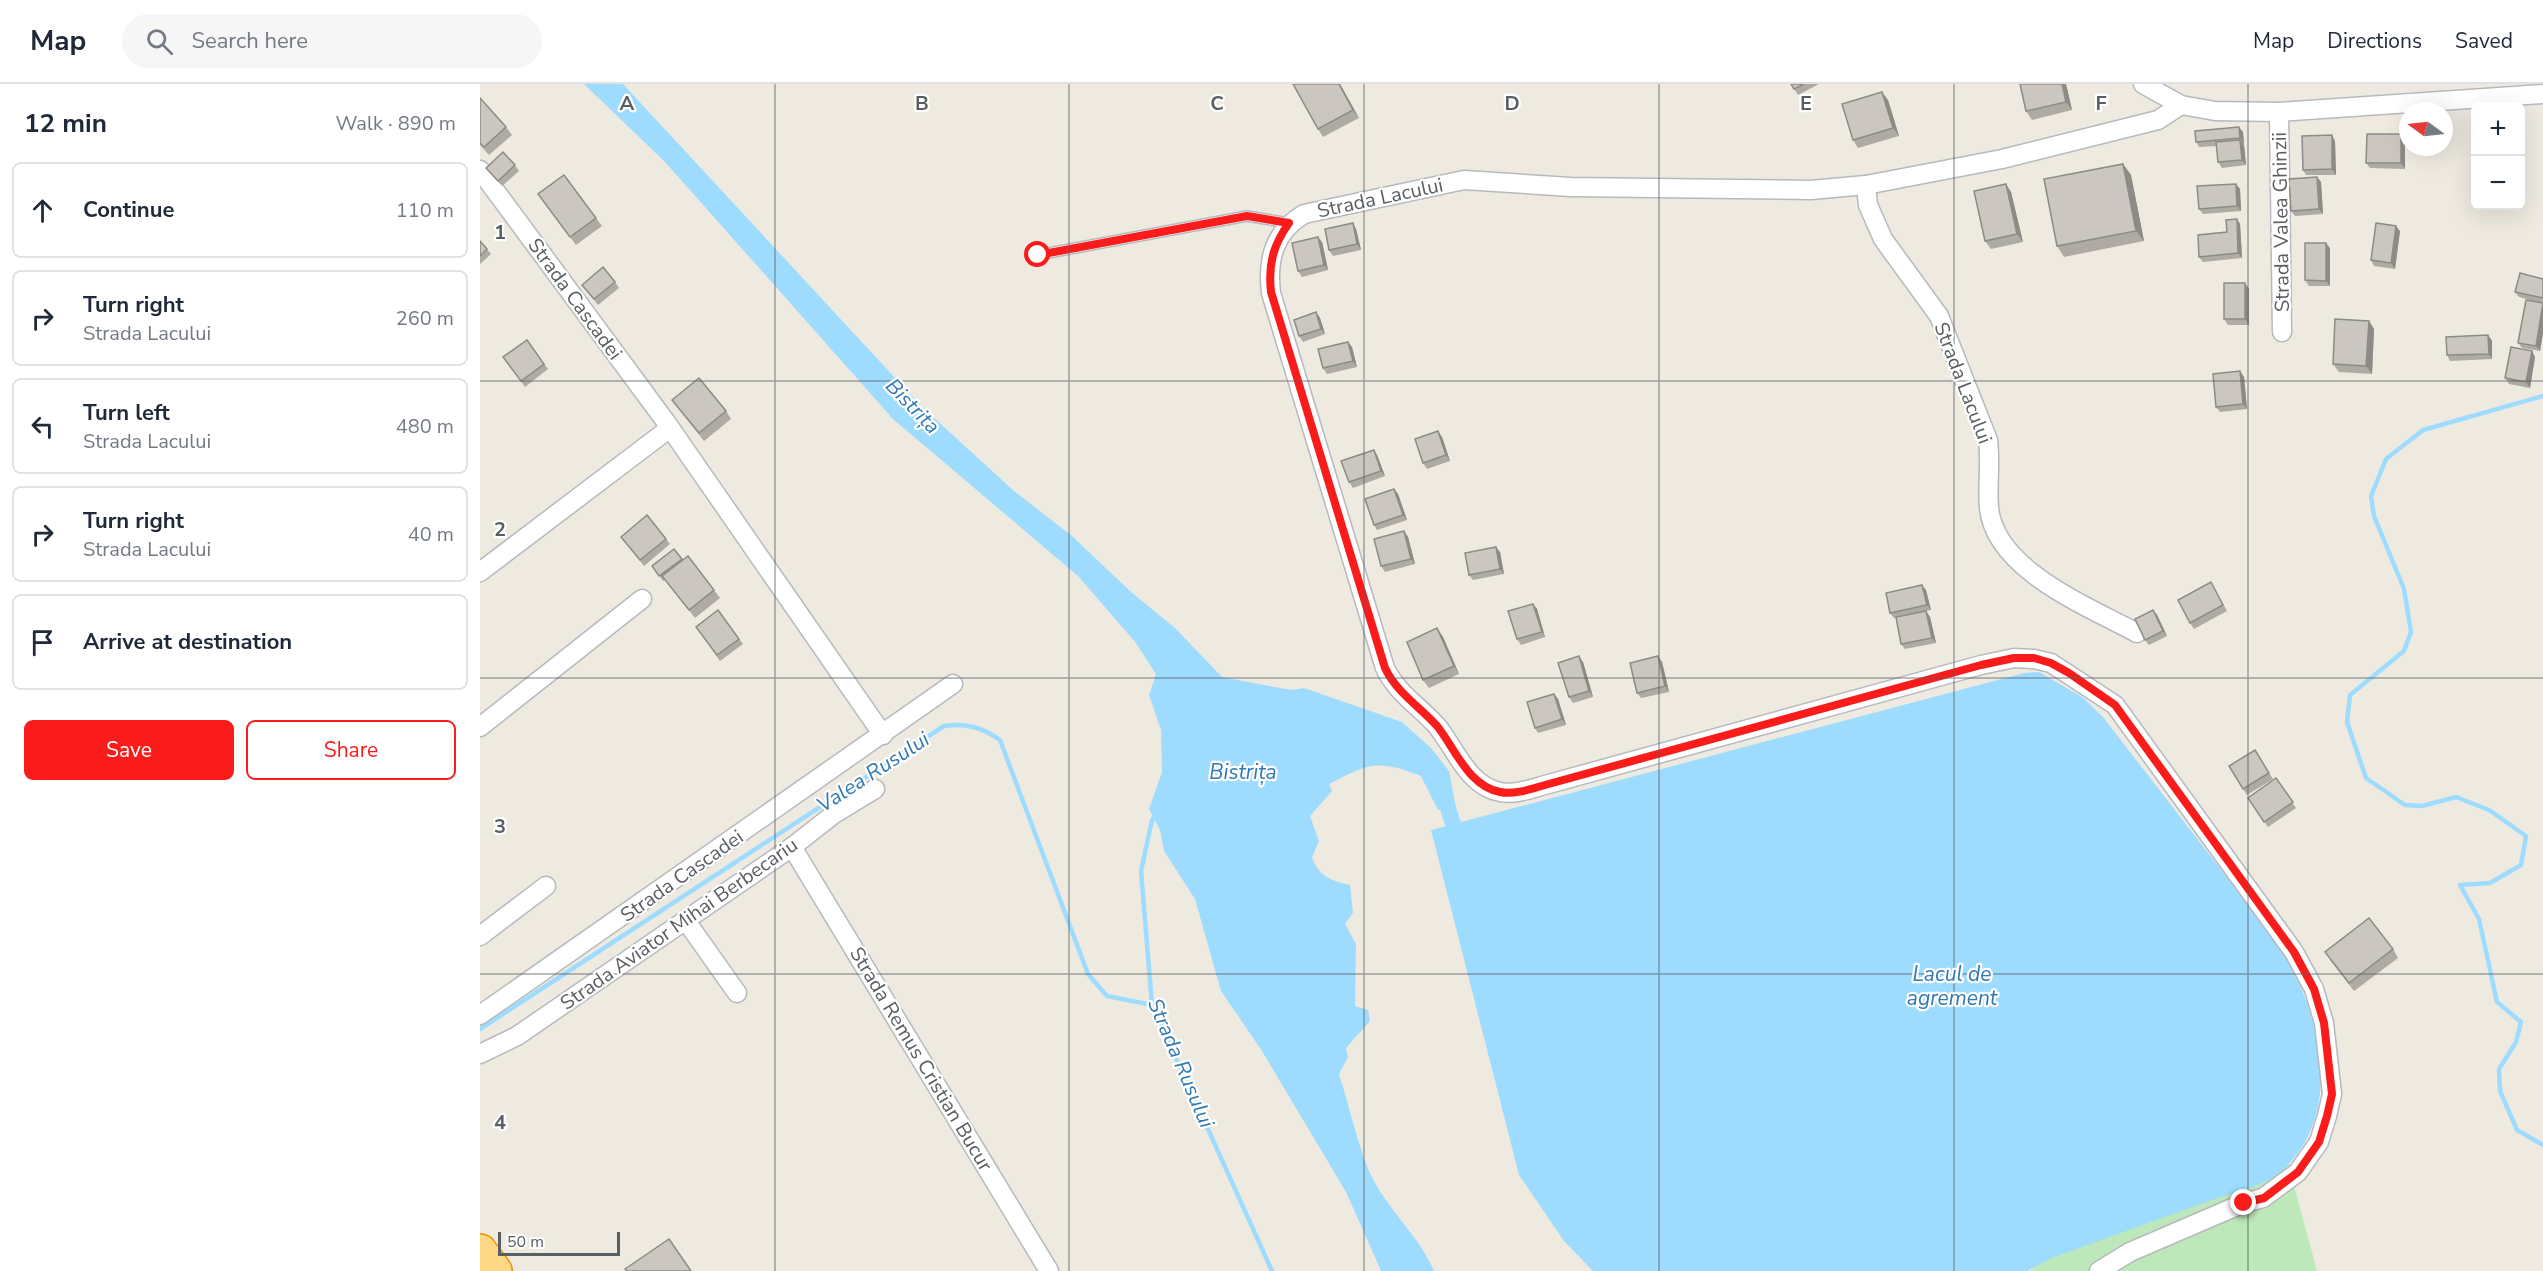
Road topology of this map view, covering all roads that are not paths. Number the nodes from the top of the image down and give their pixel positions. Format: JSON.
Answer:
{"nodes":[{"id":1,"x":2143,"y":84,"type":"edge"},
{"id":2,"x":2543,"y":94,"type":"edge"},
{"id":3,"x":2181,"y":105,"type":"junction"},
{"id":4,"x":2279,"y":112,"type":"junction"},
{"id":5,"x":480,"y":170,"type":"edge"},
{"id":6,"x":1866,"y":185,"type":"junction"},
{"id":7,"x":1289,"y":223,"type":"junction"},
{"id":8,"x":1038,"y":255,"type":"dead end"},
{"id":9,"x":2282,"y":332,"type":"dead end"},
{"id":10,"x":670,"y":428,"type":"junction"},
{"id":11,"x":480,"y":572,"type":"edge"},
{"id":12,"x":642,"y":599,"type":"dead end"},
{"id":13,"x":2137,"y":633,"type":"edge"},
{"id":14,"x":953,"y":684,"type":"dead end"},
{"id":15,"x":480,"y":727,"type":"edge"},
{"id":16,"x":883,"y":735,"type":"junction"},
{"id":17,"x":875,"y":789,"type":"dead end"},
{"id":18,"x":792,"y":847,"type":"junction"},
{"id":19,"x":546,"y":886,"type":"dead end"},
{"id":20,"x":686,"y":921,"type":"junction"},
{"id":21,"x":480,"y":936,"type":"edge"},
{"id":22,"x":737,"y":993,"type":"dead end"},
{"id":23,"x":480,"y":1015,"type":"edge"},
{"id":24,"x":480,"y":1054,"type":"edge"},
{"id":25,"x":480,"y":1251,"type":"edge"},
{"id":26,"x":2106,"y":1269,"type":"edge"},
{"id":27,"x":495,"y":1271,"type":"edge"},
{"id":28,"x":1049,"y":1271,"type":"edge"}],
"edges":[{"from":1,"to":3,"type":"street","name":"Strada Valea Ghinzii"},
{"from":2,"to":4,"type":"street","name":"Strada Valea Ghinzii"},
{"from":3,"to":4,"type":"street","name":"Strada Valea Ghinzii"},
{"from":3,"to":6,"type":"street","name":"Strada Lacului"},
{"from":4,"to":9,"type":"street","name":"Strada Valea Ghinzii"},
{"from":5,"to":10,"type":"street","name":"Strada Cascadei"},
{"from":6,"to":7,"type":"street","name":"Strada Lacului"},
{"from":6,"to":13,"type":"street","name":"Strada Lacului"},
{"from":7,"to":8,"type":"lane"},
{"from":7,"to":26,"type":"street"},
{"from":10,"to":11,"type":"street"},
{"from":10,"to":16,"type":"street","name":"Strada Cascadei"},
{"from":12,"to":15,"type":"street"},
{"from":14,"to":16,"type":"street","name":"Strada Cascadei"},
{"from":16,"to":23,"type":"street","name":"Strada Cascadei"},
{"from":17,"to":18,"type":"street","name":"Strada Aviator Mihai Berbecariu"},
{"from":18,"to":20,"type":"street","name":"Strada Aviator Mihai Berbecariu"},
{"from":18,"to":28,"type":"street","name":"Strada Remus Cristian Bucur"},
{"from":19,"to":21,"type":"street"},
{"from":20,"to":22,"type":"street"},
{"from":20,"to":24,"type":"street","name":"Strada Aviator Mihai Berbecariu"},
{"from":25,"to":27,"type":"highway"}]}
